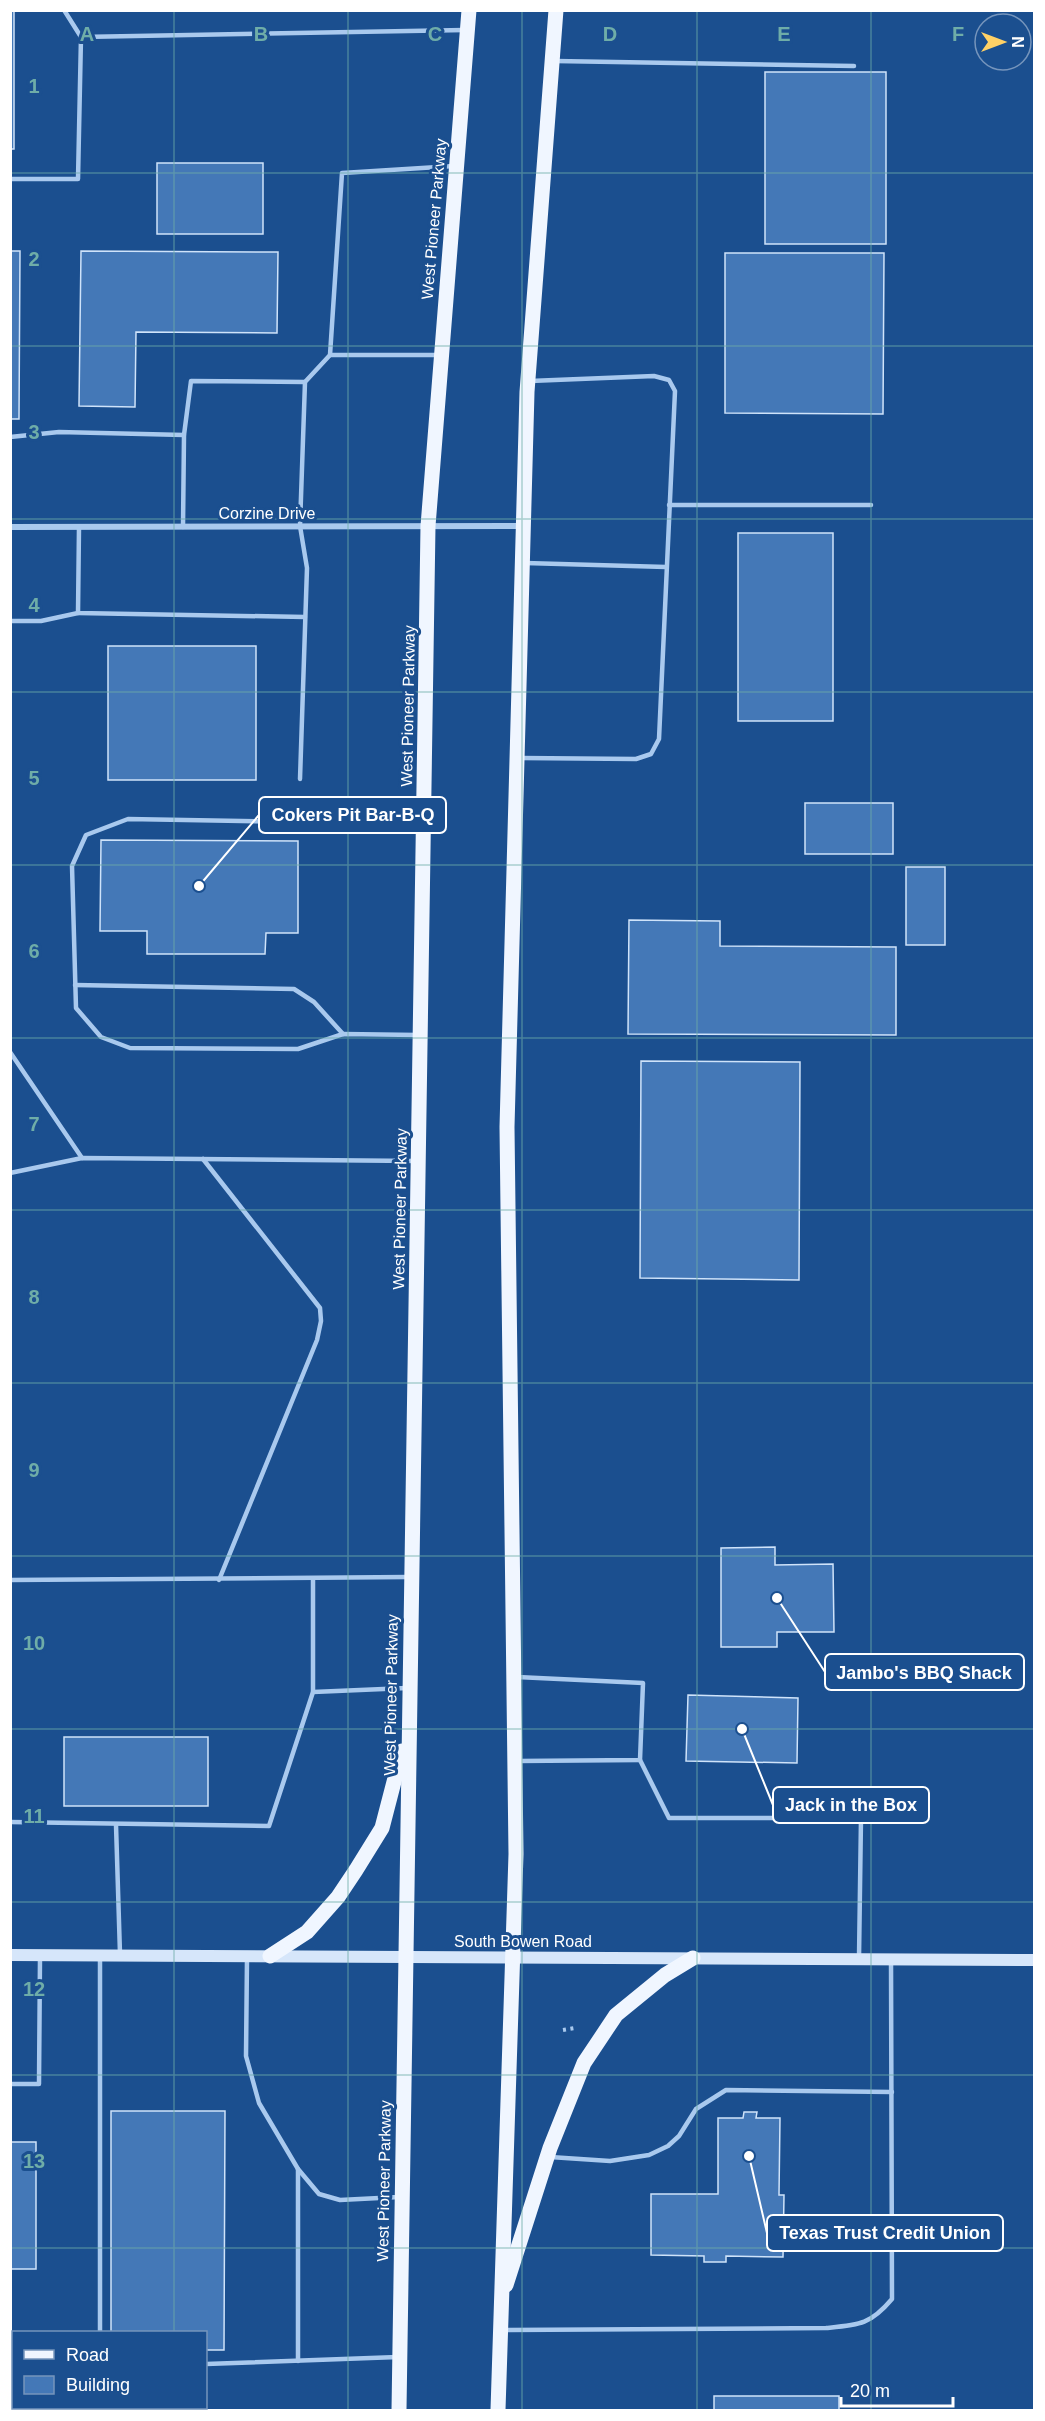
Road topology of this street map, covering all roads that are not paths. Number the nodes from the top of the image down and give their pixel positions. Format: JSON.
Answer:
{"nodes":[{"id":1,"x":64,"y":10,"type":"edge"},
{"id":2,"x":469,"y":10,"type":"edge"},
{"id":3,"x":556,"y":10,"type":"edge"},
{"id":4,"x":468,"y":30,"type":"junction"},
{"id":5,"x":81,"y":37,"type":"junction"},
{"id":6,"x":552,"y":61,"type":"junction"},
{"id":7,"x":854,"y":66,"type":"dead end"},
{"id":8,"x":457,"y":165,"type":"junction"},
{"id":9,"x":10,"y":179,"type":"edge"},
{"id":10,"x":330,"y":355,"type":"junction"},
{"id":11,"x":442,"y":355,"type":"junction"},
{"id":12,"x":528,"y":381,"type":"junction"},
{"id":13,"x":304,"y":382,"type":"junction"},
{"id":14,"x":184,"y":435,"type":"junction"},
{"id":15,"x":10,"y":436,"type":"edge"},
{"id":16,"x":669,"y":505,"type":"junction"},
{"id":17,"x":871,"y":505,"type":"dead end"},
{"id":18,"x":300,"y":526,"type":"junction"},
{"id":19,"x":428,"y":526,"type":"junction"},
{"id":20,"x":523,"y":526,"type":"junction"},
{"id":21,"x":10,"y":527,"type":"edge"},
{"id":22,"x":79,"y":527,"type":"junction"},
{"id":23,"x":183,"y":527,"type":"junction"},
{"id":24,"x":522,"y":562,"type":"junction"},
{"id":25,"x":666,"y":567,"type":"junction"},
{"id":26,"x":78,"y":613,"type":"junction"},
{"id":27,"x":305,"y":616,"type":"junction"},
{"id":28,"x":10,"y":621,"type":"edge"},
{"id":29,"x":517,"y":758,"type":"junction"},
{"id":30,"x":300,"y":779,"type":"dead end"},
{"id":31,"x":424,"y":824,"type":"junction"},
{"id":32,"x":75,"y":985,"type":"junction"},
{"id":33,"x":343,"y":1034,"type":"junction"},
{"id":34,"x":420,"y":1035,"type":"junction"},
{"id":35,"x":10,"y":1052,"type":"edge"},
{"id":36,"x":82,"y":1158,"type":"junction"},
{"id":37,"x":203,"y":1159,"type":"junction"},
{"id":38,"x":419,"y":1161,"type":"junction"},
{"id":39,"x":10,"y":1173,"type":"edge"},
{"id":40,"x":411,"y":1577,"type":"junction"},
{"id":41,"x":10,"y":1580,"type":"edge"},
{"id":42,"x":219,"y":1580,"type":"junction"},
{"id":43,"x":313,"y":1580,"type":"junction"},
{"id":44,"x":514,"y":1676,"type":"junction"},
{"id":45,"x":409,"y":1688,"type":"junction"},
{"id":46,"x":313,"y":1692,"type":"junction"},
{"id":47,"x":409,"y":1725,"type":"junction"},
{"id":48,"x":640,"y":1760,"type":"junction"},
{"id":49,"x":514,"y":1761,"type":"junction"},
{"id":50,"x":10,"y":1822,"type":"edge"},
{"id":51,"x":116,"y":1825,"type":"junction"},
{"id":52,"x":10,"y":1955,"type":"edge"},
{"id":53,"x":40,"y":1955,"type":"junction"},
{"id":54,"x":100,"y":1955,"type":"junction"},
{"id":55,"x":120,"y":1955,"type":"junction"},
{"id":56,"x":248,"y":1956,"type":"junction"},
{"id":57,"x":270,"y":1956,"type":"junction"},
{"id":58,"x":404,"y":1957,"type":"junction"},
{"id":59,"x":512,"y":1957,"type":"junction"},
{"id":60,"x":693,"y":1958,"type":"junction"},
{"id":61,"x":859,"y":1959,"type":"junction"},
{"id":62,"x":891,"y":1959,"type":"junction"},
{"id":63,"x":1035,"y":1960,"type":"edge"},
{"id":64,"x":10,"y":2084,"type":"edge"},
{"id":65,"x":892,"y":2092,"type":"junction"},
{"id":66,"x":546,"y":2157,"type":"junction"},
{"id":67,"x":298,"y":2169,"type":"junction"},
{"id":68,"x":402,"y":2197,"type":"junction"},
{"id":69,"x":501,"y":2302,"type":"junction"},
{"id":70,"x":500,"y":2330,"type":"junction"},
{"id":71,"x":100,"y":2331,"type":"edge"},
{"id":72,"x":400,"y":2356,"type":"junction"},
{"id":73,"x":298,"y":2361,"type":"junction"},
{"id":74,"x":207,"y":2364,"type":"edge"},
{"id":75,"x":399,"y":2410,"type":"edge"},
{"id":76,"x":498,"y":2410,"type":"edge"}],
"edges":[{"from":1,"to":5,"type":"lane"},
{"from":2,"to":4,"type":"main road","name":"West Pioneer Parkway"},
{"from":3,"to":6,"type":"main road"},
{"from":4,"to":5,"type":"lane"},
{"from":4,"to":8,"type":"main road","name":"West Pioneer Parkway"},
{"from":5,"to":9,"type":"lane"},
{"from":6,"to":7,"type":"lane"},
{"from":6,"to":12,"type":"main road"},
{"from":8,"to":10,"type":"lane"},
{"from":8,"to":11,"type":"main road","name":"West Pioneer Parkway"},
{"from":10,"to":11,"type":"lane"},
{"from":10,"to":13,"type":"lane"},
{"from":11,"to":19,"type":"main road","name":"West Pioneer Parkway"},
{"from":12,"to":16,"type":"lane"},
{"from":12,"to":20,"type":"main road"},
{"from":13,"to":14,"type":"lane"},
{"from":13,"to":18,"type":"lane"},
{"from":14,"to":15,"type":"lane"},
{"from":14,"to":23,"type":"lane"},
{"from":16,"to":17,"type":"lane"},
{"from":16,"to":25,"type":"lane"},
{"from":18,"to":19,"type":"street","name":"Corzine Drive"},
{"from":18,"to":23,"type":"street","name":"Corzine Drive"},
{"from":18,"to":27,"type":"lane"},
{"from":19,"to":20,"type":"street","name":"Corzine Drive"},
{"from":19,"to":31,"type":"main road","name":"West Pioneer Parkway"},
{"from":20,"to":24,"type":"main road"},
{"from":21,"to":22,"type":"street","name":"Corzine Drive"},
{"from":22,"to":23,"type":"street","name":"Corzine Drive"},
{"from":22,"to":26,"type":"lane"},
{"from":24,"to":25,"type":"lane"},
{"from":24,"to":29,"type":"main road"},
{"from":25,"to":29,"type":"lane"},
{"from":26,"to":27,"type":"lane"},
{"from":26,"to":28,"type":"lane"},
{"from":27,"to":30,"type":"lane"},
{"from":29,"to":44,"type":"main road"},
{"from":31,"to":32,"type":"lane"},
{"from":31,"to":34,"type":"main road","name":"West Pioneer Parkway"},
{"from":32,"to":33,"type":"lane"},
{"from":32,"to":33,"type":"lane"},
{"from":33,"to":34,"type":"lane"},
{"from":34,"to":38,"type":"main road","name":"West Pioneer Parkway"},
{"from":35,"to":36,"type":"lane"},
{"from":36,"to":37,"type":"lane"},
{"from":36,"to":39,"type":"lane"},
{"from":37,"to":38,"type":"lane"},
{"from":37,"to":42,"type":"lane"},
{"from":38,"to":40,"type":"main road","name":"West Pioneer Parkway"},
{"from":40,"to":43,"type":"lane"},
{"from":40,"to":45,"type":"main road","name":"West Pioneer Parkway"},
{"from":41,"to":42,"type":"lane"},
{"from":42,"to":43,"type":"lane"},
{"from":43,"to":46,"type":"lane"},
{"from":44,"to":48,"type":"lane"},
{"from":44,"to":49,"type":"main road"},
{"from":45,"to":46,"type":"lane"},
{"from":45,"to":47,"type":"main road","name":"West Pioneer Parkway"},
{"from":46,"to":51,"type":"lane"},
{"from":47,"to":57,"type":"main road"},
{"from":47,"to":58,"type":"main road","name":"West Pioneer Parkway"},
{"from":48,"to":49,"type":"lane"},
{"from":48,"to":61,"type":"lane"},
{"from":49,"to":59,"type":"main road"},
{"from":50,"to":51,"type":"lane"},
{"from":51,"to":55,"type":"lane"},
{"from":52,"to":53,"type":"main road","name":"South Bowen Road"},
{"from":53,"to":54,"type":"main road","name":"South Bowen Road"},
{"from":53,"to":64,"type":"lane"},
{"from":54,"to":55,"type":"main road","name":"South Bowen Road"},
{"from":54,"to":71,"type":"lane"},
{"from":55,"to":56,"type":"main road","name":"South Bowen Road"},
{"from":56,"to":57,"type":"main road","name":"South Bowen Road"},
{"from":56,"to":67,"type":"lane"},
{"from":57,"to":58,"type":"main road","name":"South Bowen Road"},
{"from":58,"to":59,"type":"main road","name":"South Bowen Road"},
{"from":58,"to":68,"type":"main road","name":"West Pioneer Parkway"},
{"from":59,"to":60,"type":"main road","name":"South Bowen Road"},
{"from":59,"to":69,"type":"main road"},
{"from":60,"to":61,"type":"main road","name":"South Bowen Road"},
{"from":60,"to":66,"type":"main road"},
{"from":61,"to":62,"type":"main road","name":"South Bowen Road"},
{"from":62,"to":63,"type":"main road","name":"South Bowen Road"},
{"from":62,"to":65,"type":"lane"},
{"from":65,"to":66,"type":"lane"},
{"from":65,"to":70,"type":"lane"},
{"from":66,"to":69,"type":"main road"},
{"from":67,"to":68,"type":"lane"},
{"from":67,"to":73,"type":"lane"},
{"from":68,"to":72,"type":"main road","name":"West Pioneer Parkway"},
{"from":69,"to":70,"type":"main road"},
{"from":70,"to":76,"type":"main road"},
{"from":72,"to":73,"type":"lane"},
{"from":72,"to":75,"type":"main road","name":"West Pioneer Parkway"},
{"from":73,"to":74,"type":"lane"}]}
